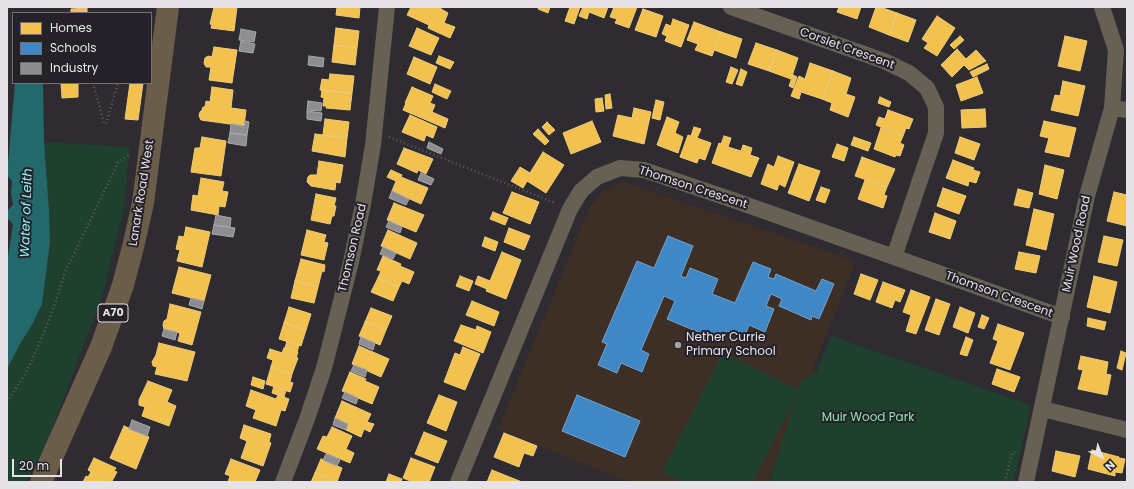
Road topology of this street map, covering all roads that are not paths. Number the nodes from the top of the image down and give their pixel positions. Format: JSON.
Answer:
{"nodes":[{"id":1,"x":168,"y":7,"type":"edge"},
{"id":2,"x":387,"y":7,"type":"edge"},
{"id":3,"x":731,"y":7,"type":"edge"},
{"id":4,"x":1102,"y":7,"type":"edge"},
{"id":5,"x":1120,"y":109,"type":"edge"},
{"id":6,"x":894,"y":257,"type":"junction"},
{"id":7,"x":1062,"y":317,"type":"junction"},
{"id":8,"x":1042,"y":409,"type":"junction"},
{"id":9,"x":1127,"y":430,"type":"edge"},
{"id":10,"x":41,"y":482,"type":"edge"},
{"id":11,"x":284,"y":482,"type":"edge"},
{"id":12,"x":458,"y":482,"type":"edge"},
{"id":13,"x":1026,"y":482,"type":"edge"}],
"edges":[{"from":1,"to":10,"type":"main road","name":"Lanark Road West","number":"A70"},
{"from":2,"to":11,"type":"street","name":"Thomson Road"},
{"from":3,"to":6,"type":"street","name":"Corslet Crescent"},
{"from":4,"to":5,"type":"street","name":"Muir Wood Road"},
{"from":5,"to":7,"type":"street","name":"Muir Wood Road"},
{"from":6,"to":7,"type":"street","name":"Thomson Crescent"},
{"from":6,"to":12,"type":"street","name":"Thomson Crescent"},
{"from":7,"to":8,"type":"street","name":"Muir Wood Road"},
{"from":8,"to":9,"type":"street"},
{"from":8,"to":13,"type":"street","name":"Muir Wood Road"}]}
